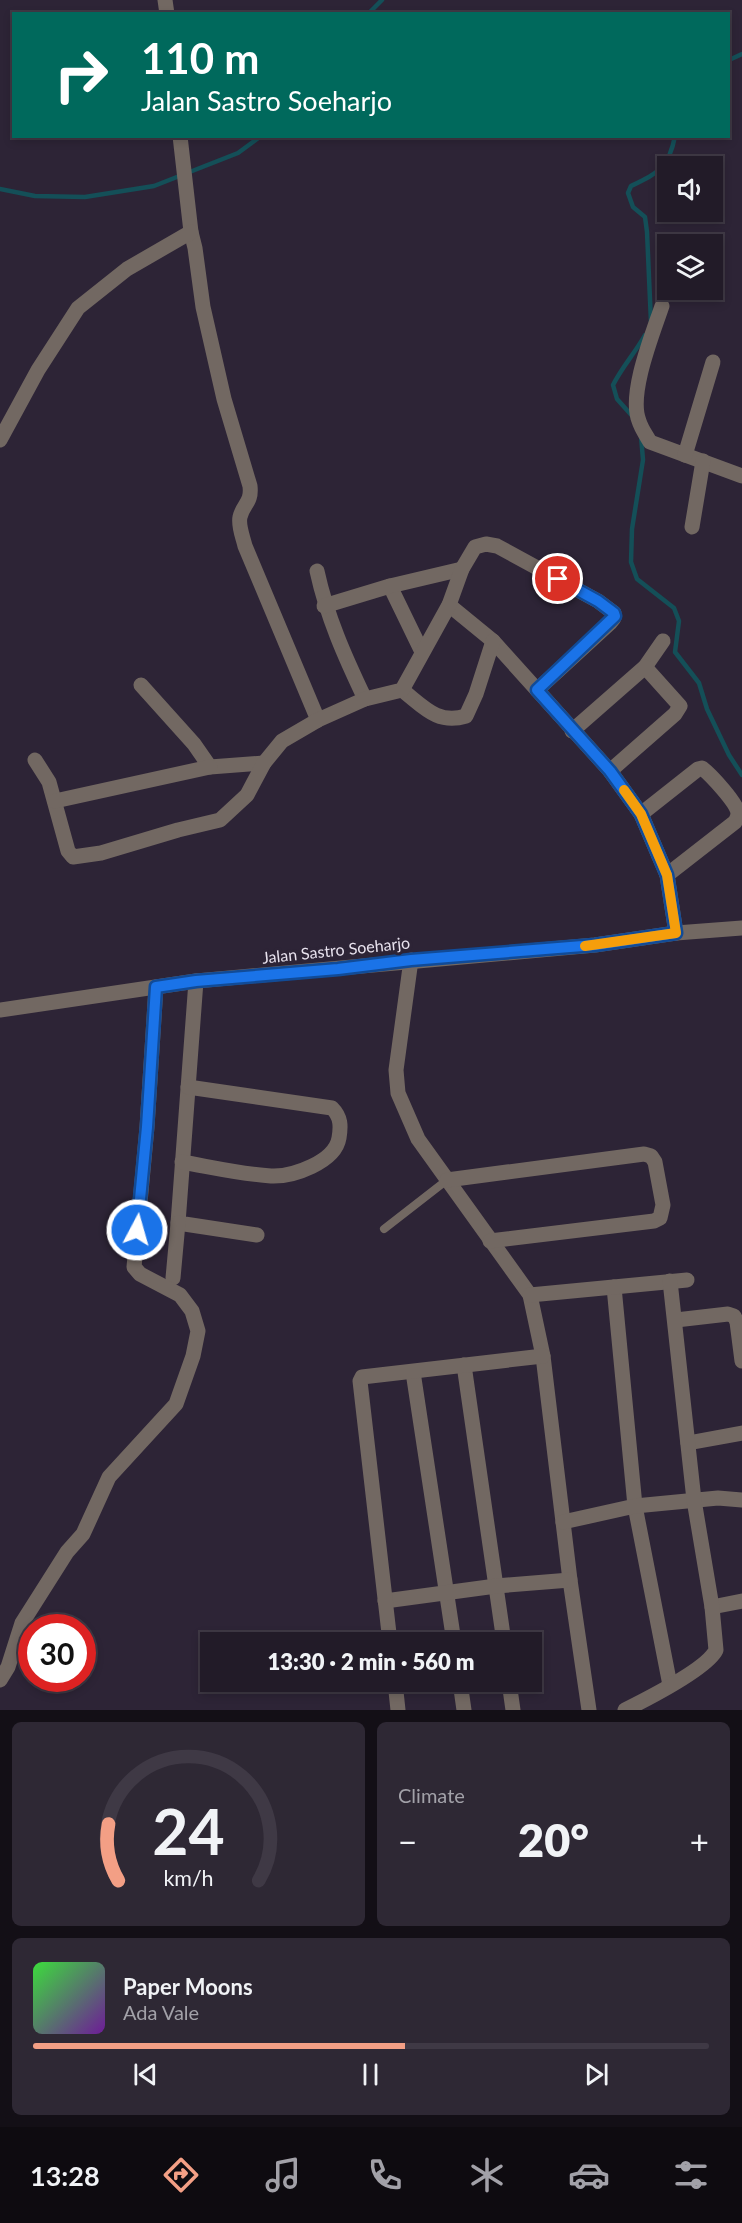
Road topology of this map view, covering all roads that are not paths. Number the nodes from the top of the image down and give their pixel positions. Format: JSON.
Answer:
{"nodes":[{"id":1,"x":181,"y":140,"type":"edge"},
{"id":2,"x":191,"y":232,"type":"junction"},
{"id":3,"x":662,"y":306,"type":"dead end"},
{"id":4,"x":712,"y":362,"type":"dead end"},
{"id":5,"x":0,"y":440,"type":"edge"},
{"id":6,"x":685,"y":455,"type":"junction"},
{"id":7,"x":703,"y":461,"type":"junction"},
{"id":8,"x":742,"y":476,"type":"edge"},
{"id":9,"x":692,"y":527,"type":"dead end"},
{"id":10,"x":462,"y":568,"type":"junction"},
{"id":11,"x":316,"y":571,"type":"dead end"},
{"id":12,"x":390,"y":586,"type":"junction"},
{"id":13,"x":449,"y":605,"type":"junction"},
{"id":14,"x":324,"y":606,"type":"junction"},
{"id":15,"x":493,"y":641,"type":"junction"},
{"id":16,"x":663,"y":641,"type":"dead end"},
{"id":17,"x":422,"y":652,"type":"junction"},
{"id":18,"x":645,"y":667,"type":"junction"},
{"id":19,"x":141,"y":685,"type":"dead end"},
{"id":20,"x":402,"y":690,"type":"junction"},
{"id":21,"x":537,"y":690,"type":"junction"},
{"id":22,"x":365,"y":699,"type":"junction"},
{"id":23,"x":318,"y":720,"type":"junction"},
{"id":24,"x":572,"y":731,"type":"junction"},
{"id":25,"x":35,"y":760,"type":"dead end"},
{"id":26,"x":264,"y":763,"type":"junction"},
{"id":27,"x":210,"y":767,"type":"junction"},
{"id":28,"x":610,"y":771,"type":"junction"},
{"id":29,"x":55,"y":801,"type":"junction"},
{"id":30,"x":641,"y":814,"type":"junction"},
{"id":31,"x":667,"y":875,"type":"junction"},
{"id":32,"x":742,"y":928,"type":"edge"},
{"id":33,"x":676,"y":933,"type":"junction"},
{"id":34,"x":411,"y":960,"type":"junction"},
{"id":35,"x":196,"y":981,"type":"junction"},
{"id":36,"x":156,"y":987,"type":"junction"},
{"id":37,"x":0,"y":1010,"type":"edge"},
{"id":38,"x":188,"y":1087,"type":"junction"},
{"id":39,"x":182,"y":1162,"type":"junction"},
{"id":40,"x":447,"y":1180,"type":"junction"},
{"id":41,"x":177,"y":1223,"type":"junction"},
{"id":42,"x":384,"y":1228,"type":"dead end"},
{"id":43,"x":257,"y":1235,"type":"dead end"},
{"id":44,"x":490,"y":1241,"type":"junction"},
{"id":45,"x":173,"y":1278,"type":"dead end"},
{"id":46,"x":687,"y":1280,"type":"dead end"},
{"id":47,"x":670,"y":1281,"type":"junction"},
{"id":48,"x":614,"y":1287,"type":"junction"},
{"id":49,"x":530,"y":1296,"type":"junction"},
{"id":50,"x":676,"y":1320,"type":"junction"},
{"id":51,"x":543,"y":1356,"type":"junction"},
{"id":52,"x":742,"y":1361,"type":"edge"},
{"id":53,"x":464,"y":1365,"type":"junction"},
{"id":54,"x":412,"y":1372,"type":"junction"},
{"id":55,"x":742,"y":1433,"type":"edge"},
{"id":56,"x":688,"y":1443,"type":"junction"},
{"id":57,"x":694,"y":1500,"type":"junction"},
{"id":58,"x":742,"y":1500,"type":"edge"},
{"id":59,"x":635,"y":1506,"type":"junction"},
{"id":60,"x":563,"y":1522,"type":"junction"},
{"id":61,"x":570,"y":1580,"type":"junction"},
{"id":62,"x":496,"y":1586,"type":"junction"},
{"id":63,"x":446,"y":1594,"type":"junction"},
{"id":64,"x":385,"y":1601,"type":"junction"},
{"id":65,"x":742,"y":1601,"type":"edge"},
{"id":66,"x":712,"y":1607,"type":"junction"},
{"id":67,"x":389,"y":1632,"type":"edge"},
{"id":68,"x":452,"y":1632,"type":"edge"},
{"id":69,"x":503,"y":1632,"type":"edge"},
{"id":70,"x":0,"y":1680,"type":"edge"},
{"id":71,"x":670,"y":1685,"type":"junction"},
{"id":72,"x":396,"y":1692,"type":"edge"},
{"id":73,"x":461,"y":1692,"type":"edge"},
{"id":74,"x":510,"y":1692,"type":"edge"},
{"id":75,"x":398,"y":1710,"type":"edge"},
{"id":76,"x":464,"y":1710,"type":"edge"},
{"id":77,"x":513,"y":1710,"type":"edge"},
{"id":78,"x":589,"y":1710,"type":"edge"},
{"id":79,"x":625,"y":1710,"type":"edge"}],
"edges":[{"from":1,"to":2,"type":"street"},
{"from":2,"to":5,"type":"street"},
{"from":2,"to":23,"type":"street"},
{"from":3,"to":6,"type":"street"},
{"from":4,"to":6,"type":"street"},
{"from":6,"to":7,"type":"street"},
{"from":7,"to":8,"type":"street"},
{"from":7,"to":9,"type":"street"},
{"from":10,"to":12,"type":"street"},
{"from":10,"to":13,"type":"street"},
{"from":10,"to":21,"type":"street"},
{"from":11,"to":14,"type":"street"},
{"from":12,"to":14,"type":"street"},
{"from":12,"to":17,"type":"street"},
{"from":13,"to":15,"type":"street"},
{"from":13,"to":17,"type":"street"},
{"from":14,"to":22,"type":"street"},
{"from":15,"to":20,"type":"street"},
{"from":15,"to":21,"type":"street"},
{"from":16,"to":18,"type":"street"},
{"from":17,"to":20,"type":"street"},
{"from":18,"to":24,"type":"street"},
{"from":18,"to":28,"type":"street"},
{"from":19,"to":27,"type":"street"},
{"from":20,"to":22,"type":"street"},
{"from":21,"to":24,"type":"street"},
{"from":22,"to":23,"type":"street"},
{"from":23,"to":26,"type":"street"},
{"from":24,"to":28,"type":"street"},
{"from":25,"to":29,"type":"street"},
{"from":26,"to":27,"type":"street"},
{"from":26,"to":29,"type":"street"},
{"from":27,"to":29,"type":"street"},
{"from":28,"to":30,"type":"street"},
{"from":30,"to":31,"type":"street"},
{"from":30,"to":31,"type":"street"},
{"from":31,"to":33,"type":"street"},
{"from":32,"to":33,"type":"street","name":"Jalan Sastro Soeharjo"},
{"from":33,"to":34,"type":"street","name":"Jalan Sastro Soeharjo"},
{"from":34,"to":35,"type":"street","name":"Jalan Sastro Soeharjo"},
{"from":34,"to":40,"type":"street"},
{"from":35,"to":36,"type":"street","name":"Jalan Sastro Soeharjo"},
{"from":35,"to":38,"type":"street"},
{"from":36,"to":37,"type":"street","name":"Jalan Sastro Soeharjo"},
{"from":36,"to":70,"type":"street"},
{"from":38,"to":39,"type":"street"},
{"from":38,"to":39,"type":"street"},
{"from":39,"to":41,"type":"street"},
{"from":40,"to":42,"type":"lane"},
{"from":40,"to":44,"type":"street"},
{"from":40,"to":44,"type":"street"},
{"from":41,"to":43,"type":"street"},
{"from":41,"to":45,"type":"street"},
{"from":44,"to":49,"type":"street"},
{"from":46,"to":47,"type":"street"},
{"from":47,"to":48,"type":"street"},
{"from":47,"to":50,"type":"street"},
{"from":48,"to":49,"type":"street"},
{"from":48,"to":59,"type":"street"},
{"from":49,"to":51,"type":"street"},
{"from":50,"to":52,"type":"street"},
{"from":50,"to":56,"type":"street"},
{"from":51,"to":53,"type":"street"},
{"from":51,"to":60,"type":"street"},
{"from":53,"to":54,"type":"street"},
{"from":53,"to":62,"type":"street"},
{"from":54,"to":63,"type":"street"},
{"from":54,"to":64,"type":"street"},
{"from":55,"to":56,"type":"street"},
{"from":56,"to":57,"type":"street"},
{"from":57,"to":58,"type":"street"},
{"from":57,"to":59,"type":"street"},
{"from":57,"to":66,"type":"street"},
{"from":59,"to":60,"type":"street"},
{"from":59,"to":71,"type":"street"},
{"from":60,"to":61,"type":"street"},
{"from":61,"to":62,"type":"street"},
{"from":61,"to":78,"type":"street"},
{"from":62,"to":63,"type":"street"},
{"from":62,"to":69,"type":"street"},
{"from":63,"to":64,"type":"street"},
{"from":63,"to":68,"type":"street"},
{"from":64,"to":67,"type":"street"},
{"from":65,"to":66,"type":"street"},
{"from":66,"to":71,"type":"street"},
{"from":71,"to":79,"type":"street"},
{"from":72,"to":75,"type":"street"},
{"from":73,"to":76,"type":"street"},
{"from":74,"to":77,"type":"street"}]}
